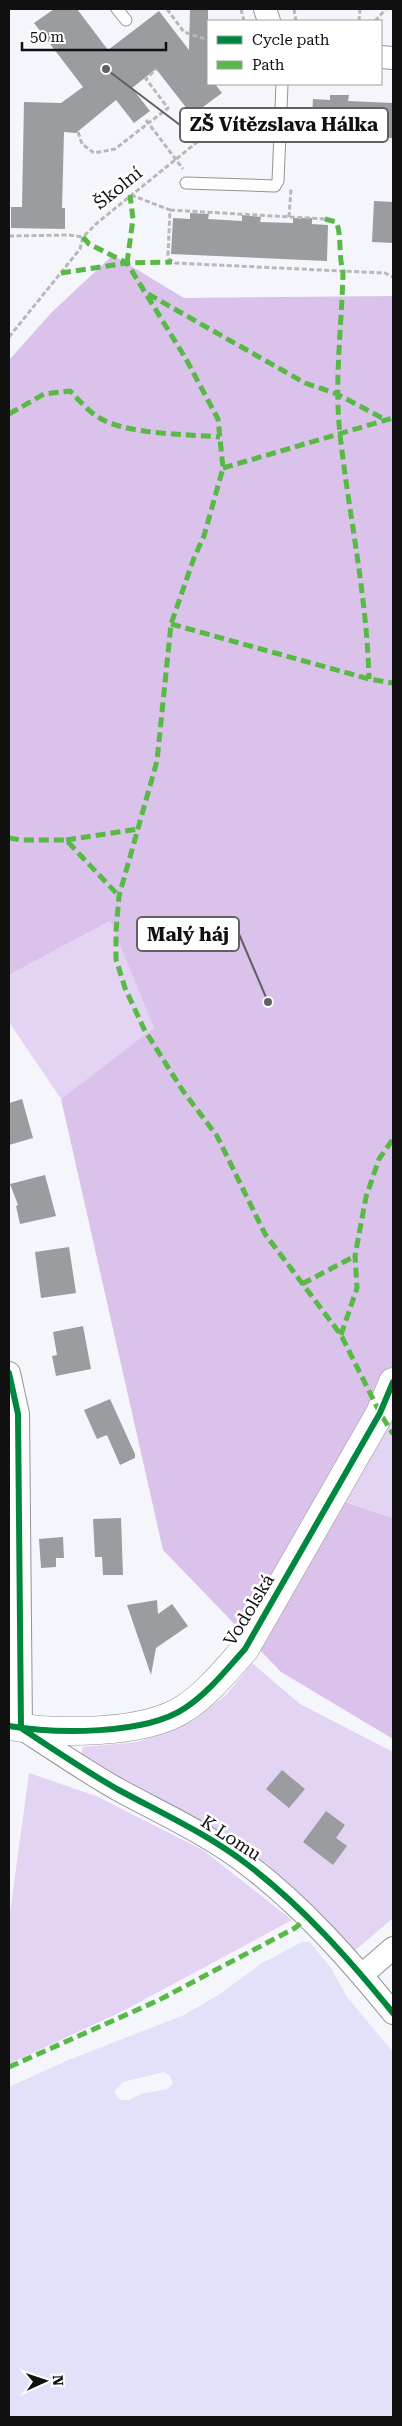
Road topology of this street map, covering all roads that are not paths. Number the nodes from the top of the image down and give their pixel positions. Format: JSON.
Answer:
{"nodes":[{"id":1,"x":117,"y":9,"type":"edge"},
{"id":2,"x":126,"y":20,"type":"dead end"},
{"id":3,"x":282,"y":85,"type":"edge"},
{"id":4,"x":186,"y":183,"type":"dead end"},
{"id":5,"x":9,"y":1373,"type":"edge"},
{"id":6,"x":393,"y":1382,"type":"edge"},
{"id":7,"x":15,"y":1727,"type":"edge"},
{"id":8,"x":393,"y":1948,"type":"edge"},
{"id":9,"x":362,"y":1975,"type":"junction"},
{"id":10,"x":393,"y":2013,"type":"edge"}],
"edges":[{"from":1,"to":2,"type":"lane"},
{"from":3,"to":4,"type":"lane"},
{"from":5,"to":7,"type":"street"},
{"from":6,"to":7,"type":"street","name":"Vodolská"},
{"from":7,"to":9,"type":"street","name":"K Lomu"},
{"from":8,"to":9,"type":"street"},
{"from":9,"to":10,"type":"street","name":"K Lomu"}]}
